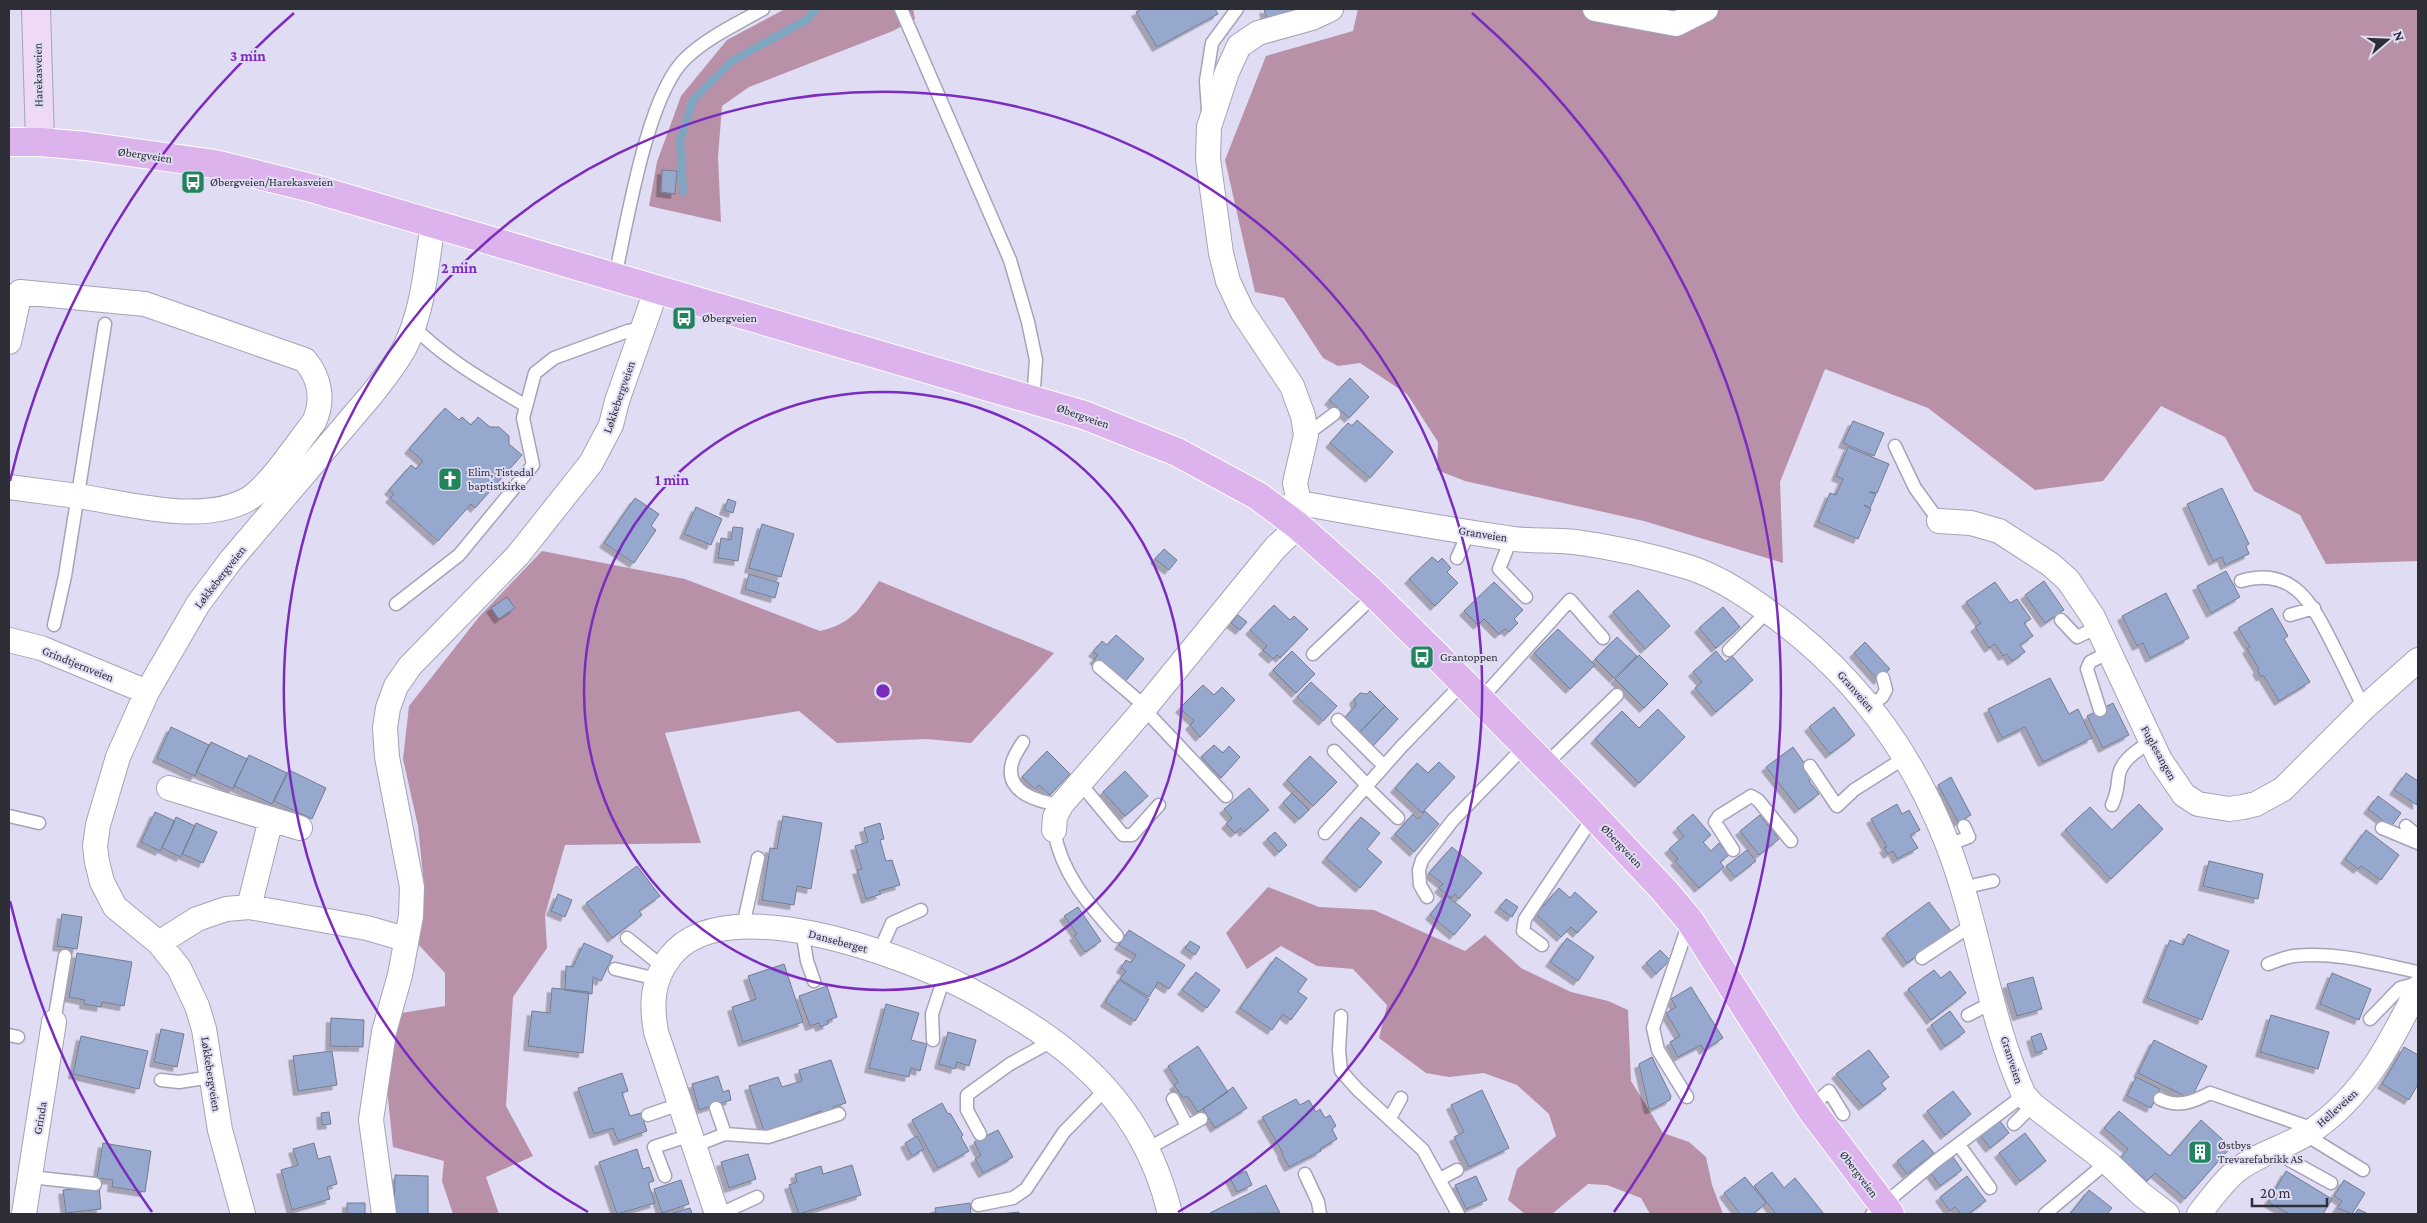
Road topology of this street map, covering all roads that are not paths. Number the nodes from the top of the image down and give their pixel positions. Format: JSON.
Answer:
{"nodes":[{"id":1,"x":36,"y":9,"type":"edge"},
{"id":2,"x":763,"y":9,"type":"edge"},
{"id":3,"x":901,"y":9,"type":"edge"},
{"id":4,"x":1237,"y":9,"type":"edge"},
{"id":5,"x":1331,"y":9,"type":"edge"},
{"id":6,"x":1595,"y":9,"type":"edge"},
{"id":7,"x":1706,"y":9,"type":"edge"},
{"id":8,"x":1209,"y":128,"type":"junction"},
{"id":9,"x":9,"y":142,"type":"edge"},
{"id":10,"x":40,"y":142,"type":"junction"},
{"id":11,"x":433,"y":224,"type":"junction"},
{"id":12,"x":615,"y":277,"type":"junction"},
{"id":13,"x":657,"y":288,"type":"junction"},
{"id":14,"x":14,"y":292,"type":"edge"},
{"id":15,"x":105,"y":324,"type":"dead end"},
{"id":16,"x":414,"y":327,"type":"junction"},
{"id":17,"x":645,"y":328,"type":"junction"},
{"id":18,"x":9,"y":342,"type":"edge"},
{"id":19,"x":1033,"y":400,"type":"junction"},
{"id":20,"x":526,"y":406,"type":"junction"},
{"id":21,"x":1334,"y":414,"type":"dead end"},
{"id":22,"x":1306,"y":435,"type":"junction"},
{"id":23,"x":1895,"y":446,"type":"dead end"},
{"id":24,"x":9,"y":487,"type":"edge"},
{"id":25,"x":78,"y":496,"type":"junction"},
{"id":26,"x":1292,"y":513,"type":"junction"},
{"id":27,"x":1939,"y":521,"type":"joint"},
{"id":28,"x":1468,"y":532,"type":"junction"},
{"id":29,"x":1511,"y":539,"type":"junction"},
{"id":30,"x":1457,"y":558,"type":"dead end"},
{"id":31,"x":2240,"y":581,"type":"dead end"},
{"id":32,"x":1375,"y":595,"type":"junction"},
{"id":33,"x":1526,"y":597,"type":"dead end"},
{"id":34,"x":396,"y":604,"type":"dead end"},
{"id":35,"x":2314,"y":608,"type":"junction"},
{"id":36,"x":1768,"y":611,"type":"junction"},
{"id":37,"x":2290,"y":615,"type":"dead end"},
{"id":38,"x":2061,"y":620,"type":"dead end"},
{"id":39,"x":54,"y":625,"type":"dead end"},
{"id":40,"x":2098,"y":627,"type":"junction"},
{"id":41,"x":1603,"y":638,"type":"dead end"},
{"id":42,"x":9,"y":640,"type":"edge"},
{"id":43,"x":1729,"y":650,"type":"dead end"},
{"id":44,"x":2109,"y":652,"type":"junction"},
{"id":45,"x":1313,"y":654,"type":"dead end"},
{"id":46,"x":2418,"y":660,"type":"edge"},
{"id":47,"x":1099,"y":667,"type":"dead end"},
{"id":48,"x":1882,"y":678,"type":"dead end"},
{"id":49,"x":1471,"y":691,"type":"junction"},
{"id":50,"x":147,"y":692,"type":"junction"},
{"id":51,"x":1617,"y":695,"type":"dead end"},
{"id":52,"x":1145,"y":708,"type":"junction"},
{"id":53,"x":2364,"y":708,"type":"junction"},
{"id":54,"x":2100,"y":710,"type":"dead end"},
{"id":55,"x":1869,"y":714,"type":"junction"},
{"id":56,"x":1338,"y":720,"type":"dead end"},
{"id":57,"x":2151,"y":741,"type":"junction"},
{"id":58,"x":1023,"y":742,"type":"dead end"},
{"id":59,"x":1525,"y":746,"type":"junction"},
{"id":60,"x":1334,"y":751,"type":"dead end"},
{"id":61,"x":1906,"y":758,"type":"junction"},
{"id":62,"x":1544,"y":765,"type":"junction"},
{"id":63,"x":1384,"y":766,"type":"junction"},
{"id":64,"x":1810,"y":766,"type":"dead end"},
{"id":65,"x":1080,"y":784,"type":"junction"},
{"id":66,"x":1366,"y":786,"type":"junction"},
{"id":67,"x":169,"y":788,"type":"dead end"},
{"id":68,"x":1226,"y":796,"type":"dead end"},
{"id":69,"x":1061,"y":805,"type":"junction"},
{"id":70,"x":1159,"y":805,"type":"dead end"},
{"id":71,"x":2112,"y":805,"type":"dead end"},
{"id":72,"x":9,"y":816,"type":"edge"},
{"id":73,"x":1594,"y":816,"type":"junction"},
{"id":74,"x":1398,"y":818,"type":"dead end"},
{"id":75,"x":271,"y":819,"type":"junction"},
{"id":76,"x":39,"y":823,"type":"dead end"},
{"id":77,"x":1964,"y":826,"type":"dead end"},
{"id":78,"x":2406,"y":826,"type":"dead end"},
{"id":79,"x":300,"y":828,"type":"dead end"},
{"id":80,"x":2382,"y":828,"type":"dead end"},
{"id":81,"x":1054,"y":830,"type":"joint"},
{"id":82,"x":1325,"y":834,"type":"dead end"},
{"id":83,"x":2418,"y":836,"type":"edge"},
{"id":84,"x":1791,"y":841,"type":"dead end"},
{"id":85,"x":2418,"y":843,"type":"edge"},
{"id":86,"x":1948,"y":845,"type":"junction"},
{"id":87,"x":1733,"y":850,"type":"dead end"},
{"id":88,"x":758,"y":858,"type":"dead end"},
{"id":89,"x":1993,"y":881,"type":"dead end"},
{"id":90,"x":1962,"y":888,"type":"junction"},
{"id":91,"x":1427,"y":897,"type":"dead end"},
{"id":92,"x":249,"y":907,"type":"junction"},
{"id":93,"x":921,"y":910,"type":"dead end"},
{"id":94,"x":1690,"y":921,"type":"junction"},
{"id":95,"x":1972,"y":925,"type":"junction"},
{"id":96,"x":743,"y":926,"type":"junction"},
{"id":97,"x":802,"y":931,"type":"junction"},
{"id":98,"x":1117,"y":936,"type":"dead end"},
{"id":99,"x":627,"y":938,"type":"dead end"},
{"id":100,"x":405,"y":939,"type":"junction"},
{"id":101,"x":159,"y":943,"type":"junction"},
{"id":102,"x":1542,"y":945,"type":"dead end"},
{"id":103,"x":879,"y":952,"type":"junction"},
{"id":104,"x":65,"y":956,"type":"dead end"},
{"id":105,"x":1922,"y":958,"type":"dead end"},
{"id":106,"x":2268,"y":964,"type":"dead end"},
{"id":107,"x":615,"y":969,"type":"dead end"},
{"id":108,"x":2418,"y":972,"type":"edge"},
{"id":109,"x":660,"y":973,"type":"junction"},
{"id":110,"x":944,"y":978,"type":"junction"},
{"id":111,"x":814,"y":981,"type":"dead end"},
{"id":112,"x":2418,"y":983,"type":"edge"},
{"id":113,"x":2418,"y":988,"type":"edge"},
{"id":114,"x":1993,"y":1002,"type":"junction"},
{"id":115,"x":1968,"y":1015,"type":"dead end"},
{"id":116,"x":1341,"y":1016,"type":"dead end"},
{"id":117,"x":2370,"y":1019,"type":"dead end"},
{"id":118,"x":54,"y":1022,"type":"joint"},
{"id":119,"x":933,"y":1040,"type":"dead end"},
{"id":120,"x":1052,"y":1041,"type":"junction"},
{"id":121,"x":211,"y":1077,"type":"junction"},
{"id":122,"x":162,"y":1080,"type":"dead end"},
{"id":123,"x":1106,"y":1089,"type":"junction"},
{"id":124,"x":1687,"y":1097,"type":"dead end"},
{"id":125,"x":1401,"y":1098,"type":"dead end"},
{"id":126,"x":1173,"y":1099,"type":"dead end"},
{"id":127,"x":2160,"y":1099,"type":"dead end"},
{"id":128,"x":2029,"y":1100,"type":"junction"},
{"id":129,"x":680,"y":1104,"type":"junction"},
{"id":130,"x":716,"y":1108,"type":"dead end"},
{"id":131,"x":1810,"y":1108,"type":"junction"},
{"id":132,"x":648,"y":1114,"type":"dead end"},
{"id":133,"x":839,"y":1114,"type":"dead end"},
{"id":134,"x":1843,"y":1114,"type":"dead end"},
{"id":135,"x":1202,"y":1118,"type":"dead end"},
{"id":136,"x":1390,"y":1118,"type":"junction"},
{"id":137,"x":2014,"y":1124,"type":"dead end"},
{"id":138,"x":1187,"y":1126,"type":"junction"},
{"id":139,"x":2310,"y":1132,"type":"junction"},
{"id":140,"x":725,"y":1134,"type":"junction"},
{"id":141,"x":980,"y":1134,"type":"dead end"},
{"id":142,"x":692,"y":1141,"type":"junction"},
{"id":143,"x":1959,"y":1145,"type":"junction"},
{"id":144,"x":1147,"y":1149,"type":"junction"},
{"id":145,"x":2273,"y":1151,"type":"junction"},
{"id":146,"x":2107,"y":1162,"type":"junction"},
{"id":147,"x":1457,"y":1170,"type":"dead end"},
{"id":148,"x":2364,"y":1170,"type":"dead end"},
{"id":149,"x":1305,"y":1174,"type":"dead end"},
{"id":150,"x":665,"y":1176,"type":"dead end"},
{"id":151,"x":30,"y":1177,"type":"junction"},
{"id":152,"x":1440,"y":1179,"type":"junction"},
{"id":153,"x":2331,"y":1183,"type":"dead end"},
{"id":154,"x":96,"y":1184,"type":"dead end"},
{"id":155,"x":1990,"y":1188,"type":"dead end"},
{"id":156,"x":757,"y":1197,"type":"dead end"},
{"id":157,"x":978,"y":1204,"type":"dead end"},
{"id":158,"x":1882,"y":1212,"type":"edge"},
{"id":159,"x":2159,"y":1212,"type":"edge"},
{"id":160,"x":24,"y":1214,"type":"edge"},
{"id":161,"x":243,"y":1214,"type":"edge"},
{"id":162,"x":384,"y":1214,"type":"edge"},
{"id":163,"x":719,"y":1214,"type":"edge"},
{"id":164,"x":1170,"y":1214,"type":"edge"},
{"id":165,"x":1320,"y":1214,"type":"edge"},
{"id":166,"x":1458,"y":1214,"type":"edge"},
{"id":167,"x":2045,"y":1214,"type":"edge"},
{"id":168,"x":2199,"y":1214,"type":"edge"}],
"edges":[{"from":1,"to":10,"type":"street","name":"Harekasveien"},
{"from":2,"to":12,"type":"lane"},
{"from":3,"to":19,"type":"lane"},
{"from":4,"to":8,"type":"lane"},
{"from":5,"to":8,"type":"street"},
{"from":6,"to":7,"type":"street"},
{"from":8,"to":22,"type":"street"},
{"from":9,"to":10,"type":"main road","name":"Øbergveien"},
{"from":10,"to":11,"type":"main road","name":"Øbergveien"},
{"from":11,"to":12,"type":"main road","name":"Øbergveien"},
{"from":11,"to":16,"type":"street","name":"Løkkebergveien"},
{"from":12,"to":13,"type":"main road","name":"Øbergveien"},
{"from":13,"to":17,"type":"street","name":"Løkkebergveien"},
{"from":13,"to":19,"type":"main road","name":"Øbergveien"},
{"from":14,"to":18,"type":"street"},
{"from":14,"to":25,"type":"street"},
{"from":15,"to":25,"type":"lane"},
{"from":16,"to":20,"type":"lane"},
{"from":16,"to":50,"type":"street","name":"Løkkebergveien"},
{"from":17,"to":20,"type":"lane"},
{"from":17,"to":100,"type":"street","name":"Løkkebergveien"},
{"from":19,"to":26,"type":"main road","name":"Øbergveien"},
{"from":20,"to":34,"type":"lane"},
{"from":21,"to":22,"type":"lane"},
{"from":22,"to":26,"type":"street"},
{"from":23,"to":27,"type":"lane"},
{"from":24,"to":25,"type":"street"},
{"from":25,"to":39,"type":"lane"},
{"from":26,"to":28,"type":"street","name":"Granveien"},
{"from":26,"to":32,"type":"main road","name":"Øbergveien"},
{"from":26,"to":52,"type":"street"},
{"from":27,"to":40,"type":"street","name":"Fuglesangen"},
{"from":28,"to":29,"type":"street","name":"Granveien"},
{"from":28,"to":30,"type":"lane"},
{"from":29,"to":33,"type":"lane"},
{"from":29,"to":36,"type":"street","name":"Granveien"},
{"from":31,"to":35,"type":"lane"},
{"from":32,"to":45,"type":"lane"},
{"from":32,"to":49,"type":"main road","name":"Øbergveien"},
{"from":35,"to":37,"type":"lane"},
{"from":35,"to":53,"type":"lane"},
{"from":36,"to":43,"type":"lane"},
{"from":36,"to":55,"type":"street","name":"Granveien"},
{"from":38,"to":40,"type":"lane"},
{"from":40,"to":44,"type":"street","name":"Fuglesangen"},
{"from":41,"to":49,"type":"lane"},
{"from":42,"to":50,"type":"street","name":"Grindtjernveien"},
{"from":44,"to":54,"type":"lane"},
{"from":44,"to":57,"type":"street","name":"Fuglesangen"},
{"from":46,"to":53,"type":"street","name":"Fuglesangen"},
{"from":47,"to":52,"type":"lane"},
{"from":48,"to":55,"type":"lane"},
{"from":49,"to":59,"type":"main road","name":"Øbergveien"},
{"from":49,"to":63,"type":"lane"},
{"from":50,"to":101,"type":"street","name":"Løkkebergveien"},
{"from":51,"to":62,"type":"lane"},
{"from":52,"to":65,"type":"street"},
{"from":52,"to":68,"type":"lane"},
{"from":53,"to":57,"type":"street","name":"Fuglesangen"},
{"from":55,"to":61,"type":"street","name":"Granveien"},
{"from":56,"to":63,"type":"lane"},
{"from":57,"to":71,"type":"lane"},
{"from":58,"to":69,"type":"lane"},
{"from":59,"to":62,"type":"main road","name":"Øbergveien"},
{"from":59,"to":91,"type":"lane"},
{"from":60,"to":66,"type":"lane"},
{"from":61,"to":64,"type":"lane"},
{"from":61,"to":86,"type":"street","name":"Granveien"},
{"from":62,"to":73,"type":"main road","name":"Øbergveien"},
{"from":63,"to":66,"type":"lane"},
{"from":65,"to":69,"type":"street"},
{"from":65,"to":70,"type":"lane"},
{"from":66,"to":74,"type":"lane"},
{"from":66,"to":82,"type":"lane"},
{"from":67,"to":75,"type":"street"},
{"from":69,"to":81,"type":"street"},
{"from":72,"to":76,"type":"lane"},
{"from":73,"to":94,"type":"main road","name":"Øbergveien"},
{"from":73,"to":102,"type":"lane"},
{"from":75,"to":79,"type":"street"},
{"from":75,"to":92,"type":"street"},
{"from":77,"to":86,"type":"lane"},
{"from":78,"to":83,"type":"lane"},
{"from":80,"to":85,"type":"lane"},
{"from":81,"to":98,"type":"lane"},
{"from":84,"to":87,"type":"lane"},
{"from":86,"to":90,"type":"street","name":"Granveien"},
{"from":88,"to":96,"type":"lane"},
{"from":89,"to":90,"type":"lane"},
{"from":90,"to":95,"type":"street","name":"Granveien"},
{"from":92,"to":100,"type":"street"},
{"from":92,"to":101,"type":"street"},
{"from":93,"to":103,"type":"lane"},
{"from":94,"to":124,"type":"lane"},
{"from":94,"to":131,"type":"main road","name":"Øbergveien"},
{"from":95,"to":105,"type":"lane"},
{"from":95,"to":114,"type":"street","name":"Granveien"},
{"from":96,"to":97,"type":"street","name":"Danseberget"},
{"from":96,"to":109,"type":"street","name":"Danseberget"},
{"from":97,"to":103,"type":"street","name":"Danseberget"},
{"from":97,"to":111,"type":"lane"},
{"from":99,"to":109,"type":"lane"},
{"from":100,"to":162,"type":"street","name":"Løkkebergveien"},
{"from":101,"to":121,"type":"street","name":"Løkkebergveien"},
{"from":103,"to":110,"type":"street","name":"Danseberget"},
{"from":104,"to":118,"type":"lane"},
{"from":106,"to":108,"type":"lane"},
{"from":107,"to":109,"type":"lane"},
{"from":109,"to":129,"type":"street","name":"Danseberget"},
{"from":110,"to":119,"type":"lane"},
{"from":110,"to":120,"type":"street","name":"Danseberget"},
{"from":112,"to":117,"type":"lane"},
{"from":113,"to":139,"type":"street","name":"Helleveien"},
{"from":114,"to":115,"type":"lane"},
{"from":114,"to":128,"type":"street","name":"Granveien"},
{"from":116,"to":136,"type":"lane"},
{"from":118,"to":151,"type":"street","name":"Grinda"},
{"from":120,"to":123,"type":"street","name":"Danseberget"},
{"from":120,"to":141,"type":"lane"},
{"from":121,"to":122,"type":"lane"},
{"from":121,"to":161,"type":"street","name":"Løkkebergveien"},
{"from":123,"to":144,"type":"street","name":"Danseberget"},
{"from":123,"to":157,"type":"lane"},
{"from":125,"to":136,"type":"lane"},
{"from":126,"to":138,"type":"lane"},
{"from":127,"to":139,"type":"lane"},
{"from":128,"to":137,"type":"lane"},
{"from":128,"to":143,"type":"lane"},
{"from":128,"to":146,"type":"street"},
{"from":129,"to":132,"type":"lane"},
{"from":129,"to":142,"type":"street","name":"Danseberget"},
{"from":130,"to":140,"type":"lane"},
{"from":131,"to":134,"type":"lane"},
{"from":131,"to":158,"type":"main road","name":"Øbergveien"},
{"from":133,"to":140,"type":"lane"},
{"from":135,"to":138,"type":"lane"},
{"from":136,"to":152,"type":"lane"},
{"from":138,"to":144,"type":"lane"},
{"from":139,"to":145,"type":"street","name":"Helleveien"},
{"from":139,"to":148,"type":"lane"},
{"from":140,"to":142,"type":"lane"},
{"from":142,"to":150,"type":"lane"},
{"from":142,"to":163,"type":"street","name":"Danseberget"},
{"from":143,"to":155,"type":"lane"},
{"from":143,"to":158,"type":"lane"},
{"from":144,"to":164,"type":"street","name":"Danseberget"},
{"from":145,"to":153,"type":"lane"},
{"from":145,"to":168,"type":"street","name":"Helleveien"},
{"from":146,"to":159,"type":"street"},
{"from":146,"to":167,"type":"lane"},
{"from":147,"to":152,"type":"lane"},
{"from":149,"to":165,"type":"lane"},
{"from":151,"to":154,"type":"lane"},
{"from":151,"to":160,"type":"street","name":"Grinda"},
{"from":152,"to":166,"type":"lane"},
{"from":156,"to":163,"type":"lane"}]}
